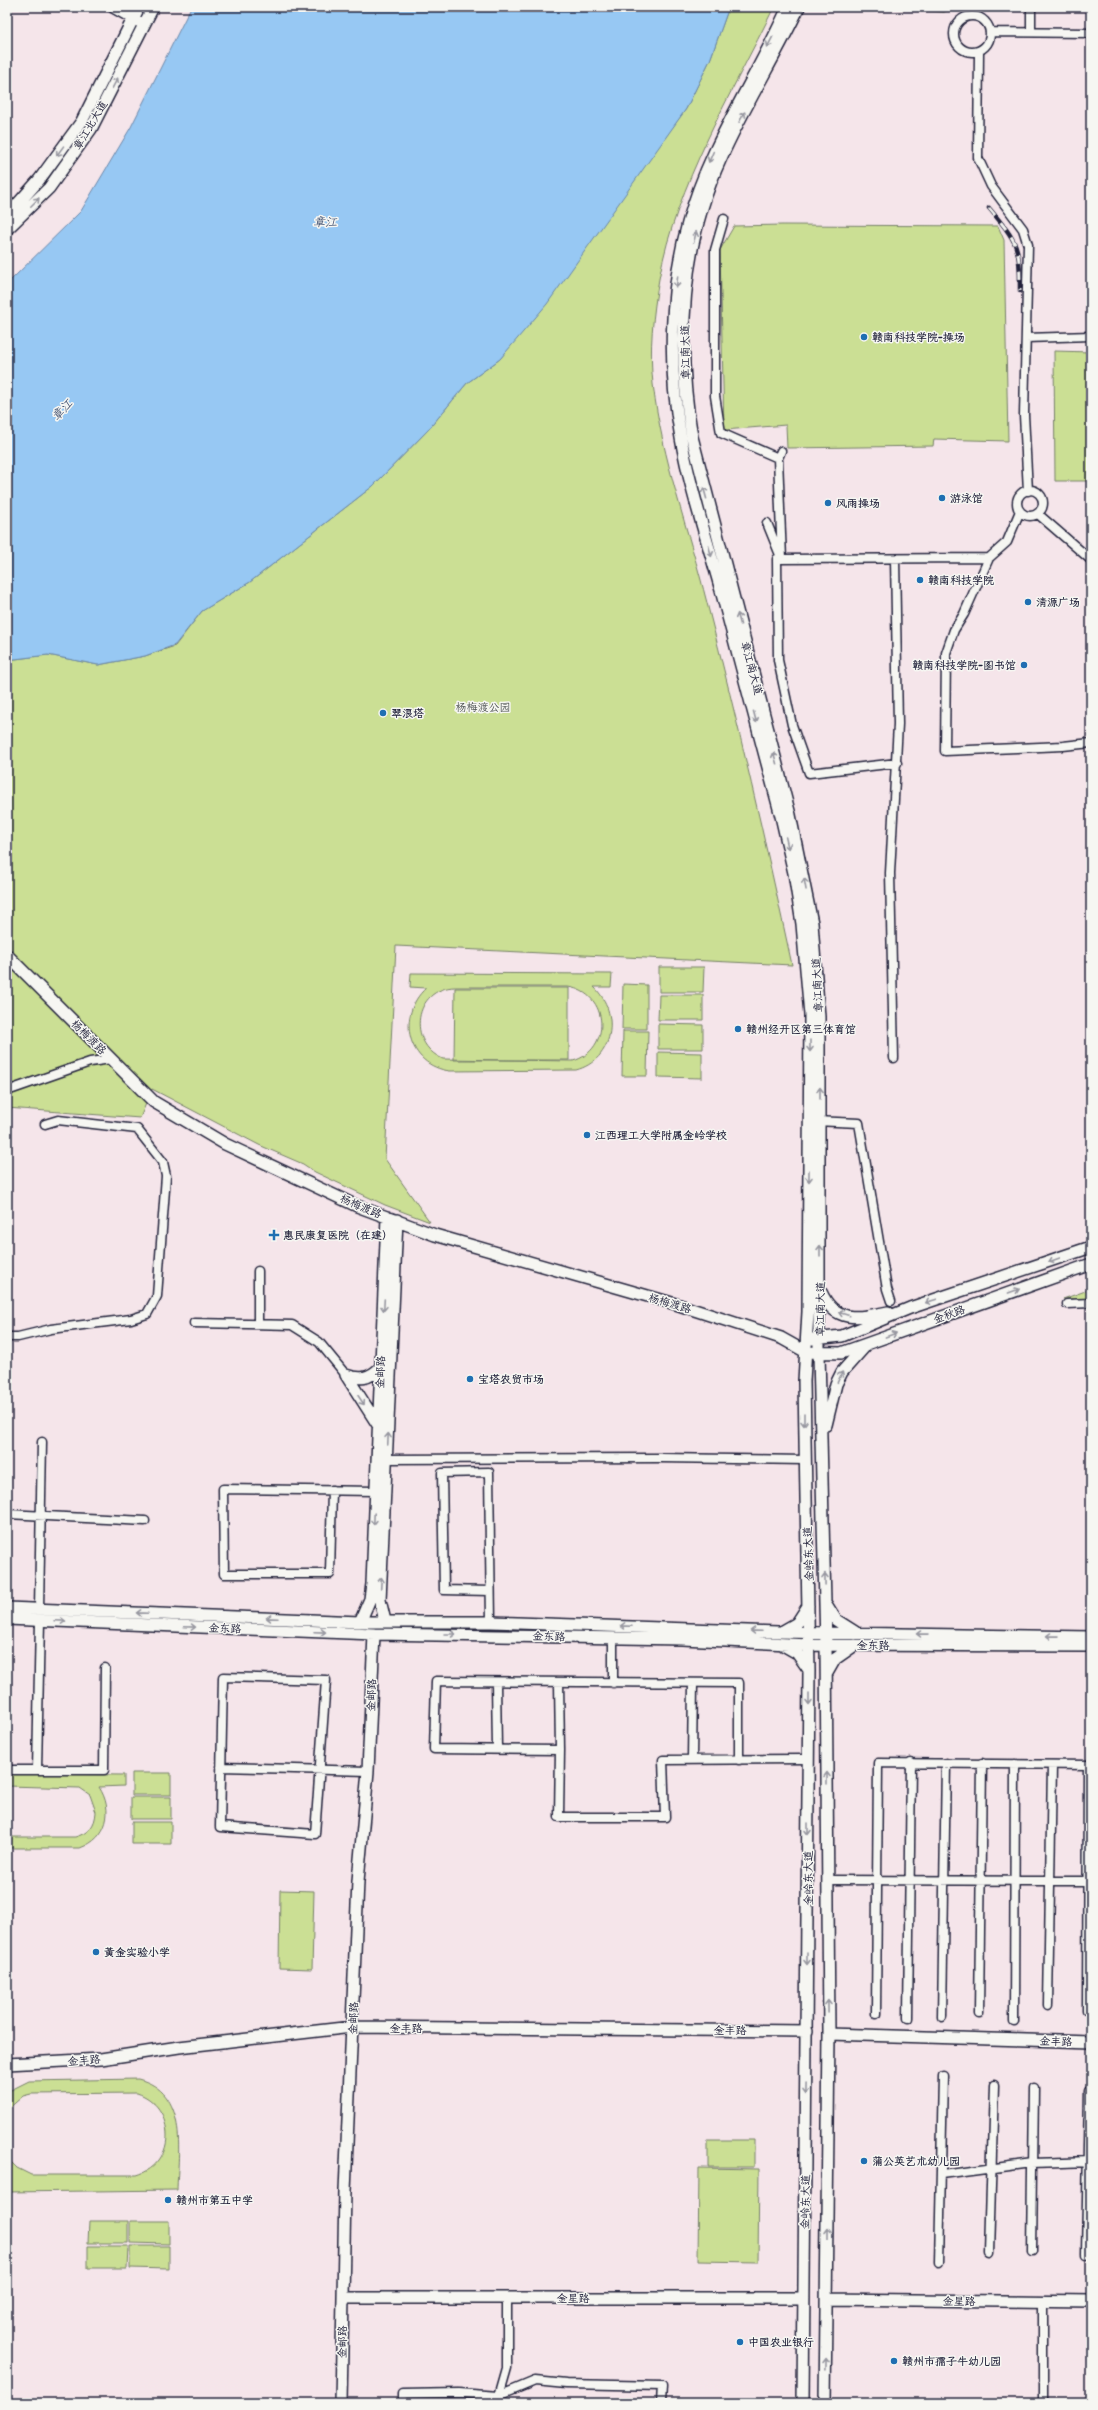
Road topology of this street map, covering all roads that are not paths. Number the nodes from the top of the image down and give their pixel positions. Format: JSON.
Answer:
{"nodes":[{"id":1,"x":113,"y":7,"type":"edge"},
{"id":2,"x":139,"y":7,"type":"edge"},
{"id":3,"x":154,"y":7,"type":"edge"},
{"id":4,"x":788,"y":7,"type":"edge"},
{"id":5,"x":799,"y":7,"type":"edge"},
{"id":6,"x":1031,"y":7,"type":"edge"},
{"id":7,"x":134,"y":18,"type":"junction"},
{"id":8,"x":145,"y":25,"type":"junction"},
{"id":9,"x":990,"y":32,"type":"junction"},
{"id":10,"x":1031,"y":32,"type":"junction"},
{"id":11,"x":1091,"y":33,"type":"edge"},
{"id":12,"x":979,"y":51,"type":"junction"},
{"id":13,"x":7,"y":216,"type":"edge"},
{"id":14,"x":724,"y":219,"type":"dead end"},
{"id":15,"x":7,"y":229,"type":"edge"},
{"id":16,"x":1091,"y":336,"type":"edge"},
{"id":17,"x":1026,"y":338,"type":"junction"},
{"id":18,"x":683,"y":416,"type":"junction"},
{"id":19,"x":1028,"y":491,"type":"junction"},
{"id":20,"x":1020,"y":511,"type":"junction"},
{"id":21,"x":1038,"y":514,"type":"junction"},
{"id":22,"x":767,"y":523,"type":"dead end"},
{"id":23,"x":989,"y":558,"type":"junction"},
{"id":24,"x":782,"y":559,"type":"junction"},
{"id":25,"x":895,"y":559,"type":"junction"},
{"id":26,"x":1091,"y":560,"type":"edge"},
{"id":27,"x":1091,"y":743,"type":"edge"},
{"id":28,"x":897,"y":763,"type":"junction"},
{"id":29,"x":7,"y":955,"type":"edge"},
{"id":30,"x":894,"y":1058,"type":"dead end"},
{"id":31,"x":111,"y":1059,"type":"junction"},
{"id":32,"x":7,"y":1091,"type":"edge"},
{"id":33,"x":815,"y":1121,"type":"junction"},
{"id":34,"x":45,"y":1124,"type":"dead end"},
{"id":35,"x":392,"y":1219,"type":"junction"},
{"id":36,"x":1091,"y":1247,"type":"edge"},
{"id":37,"x":1091,"y":1264,"type":"edge"},
{"id":38,"x":258,"y":1271,"type":"dead end"},
{"id":39,"x":820,"y":1290,"type":"junction"},
{"id":40,"x":891,"y":1301,"type":"dead end"},
{"id":41,"x":1091,"y":1303,"type":"edge"},
{"id":42,"x":1067,"y":1304,"type":"dead end"},
{"id":43,"x":910,"y":1308,"type":"junction"},
{"id":44,"x":194,"y":1323,"type":"dead end"},
{"id":45,"x":258,"y":1323,"type":"junction"},
{"id":46,"x":7,"y":1338,"type":"edge"},
{"id":47,"x":781,"y":1338,"type":"junction"},
{"id":48,"x":806,"y":1339,"type":"junction"},
{"id":49,"x":820,"y":1340,"type":"junction"},
{"id":50,"x":867,"y":1344,"type":"junction"},
{"id":51,"x":806,"y":1352,"type":"junction"},
{"id":52,"x":819,"y":1354,"type":"junction"},
{"id":53,"x":380,"y":1368,"type":"junction"},
{"id":54,"x":346,"y":1375,"type":"junction"},
{"id":55,"x":378,"y":1425,"type":"junction"},
{"id":56,"x":822,"y":1441,"type":"junction"},
{"id":57,"x":42,"y":1442,"type":"dead end"},
{"id":58,"x":382,"y":1459,"type":"junction"},
{"id":59,"x":804,"y":1460,"type":"junction"},
{"id":60,"x":332,"y":1490,"type":"junction"},
{"id":61,"x":376,"y":1491,"type":"junction"},
{"id":62,"x":7,"y":1514,"type":"edge"},
{"id":63,"x":41,"y":1516,"type":"junction"},
{"id":64,"x":145,"y":1521,"type":"dead end"},
{"id":65,"x":490,"y":1591,"type":"junction"},
{"id":66,"x":809,"y":1597,"type":"junction"},
{"id":67,"x":825,"y":1602,"type":"junction"},
{"id":68,"x":7,"y":1608,"type":"edge"},
{"id":69,"x":40,"y":1609,"type":"junction"},
{"id":70,"x":7,"y":1620,"type":"edge"},
{"id":71,"x":40,"y":1620,"type":"junction"},
{"id":72,"x":385,"y":1621,"type":"junction"},
{"id":73,"x":360,"y":1622,"type":"junction"},
{"id":74,"x":491,"y":1622,"type":"junction"},
{"id":75,"x":781,"y":1632,"type":"junction"},
{"id":76,"x":809,"y":1632,"type":"junction"},
{"id":77,"x":826,"y":1632,"type":"junction"},
{"id":78,"x":857,"y":1633,"type":"junction"},
{"id":79,"x":374,"y":1634,"type":"junction"},
{"id":80,"x":1091,"y":1637,"type":"edge"},
{"id":81,"x":612,"y":1638,"type":"junction"},
{"id":82,"x":781,"y":1644,"type":"junction"},
{"id":83,"x":809,"y":1645,"type":"junction"},
{"id":84,"x":826,"y":1645,"type":"junction"},
{"id":85,"x":855,"y":1645,"type":"junction"},
{"id":86,"x":1091,"y":1646,"type":"edge"},
{"id":87,"x":105,"y":1668,"type":"dead end"},
{"id":88,"x":809,"y":1671,"type":"junction"},
{"id":89,"x":826,"y":1673,"type":"junction"},
{"id":90,"x":496,"y":1682,"type":"junction"},
{"id":91,"x":560,"y":1682,"type":"junction"},
{"id":92,"x":613,"y":1683,"type":"junction"},
{"id":93,"x":693,"y":1683,"type":"junction"},
{"id":94,"x":497,"y":1749,"type":"junction"},
{"id":95,"x":560,"y":1750,"type":"junction"},
{"id":96,"x":809,"y":1759,"type":"junction"},
{"id":97,"x":692,"y":1760,"type":"junction"},
{"id":98,"x":739,"y":1760,"type":"junction"},
{"id":99,"x":911,"y":1762,"type":"junction"},
{"id":100,"x":946,"y":1763,"type":"junction"},
{"id":101,"x":982,"y":1763,"type":"junction"},
{"id":102,"x":1015,"y":1764,"type":"junction"},
{"id":103,"x":1052,"y":1764,"type":"junction"},
{"id":104,"x":1089,"y":1765,"type":"edge"},
{"id":105,"x":221,"y":1767,"type":"junction"},
{"id":106,"x":7,"y":1770,"type":"edge"},
{"id":107,"x":37,"y":1770,"type":"junction"},
{"id":108,"x":321,"y":1770,"type":"junction"},
{"id":109,"x":368,"y":1771,"type":"junction"},
{"id":110,"x":827,"y":1880,"type":"junction"},
{"id":111,"x":876,"y":1880,"type":"junction"},
{"id":112,"x":911,"y":1881,"type":"junction"},
{"id":113,"x":946,"y":1881,"type":"junction"},
{"id":114,"x":982,"y":1881,"type":"junction"},
{"id":115,"x":1016,"y":1881,"type":"junction"},
{"id":116,"x":1050,"y":1881,"type":"junction"},
{"id":117,"x":1088,"y":1881,"type":"edge"},
{"id":118,"x":1048,"y":2005,"type":"dead end"},
{"id":119,"x":1087,"y":2010,"type":"dead end"},
{"id":120,"x":979,"y":2013,"type":"dead end"},
{"id":121,"x":876,"y":2014,"type":"dead end"},
{"id":122,"x":942,"y":2017,"type":"dead end"},
{"id":123,"x":908,"y":2018,"type":"dead end"},
{"id":124,"x":1014,"y":2022,"type":"dead end"},
{"id":125,"x":352,"y":2027,"type":"junction"},
{"id":126,"x":807,"y":2031,"type":"junction"},
{"id":127,"x":829,"y":2034,"type":"junction"},
{"id":128,"x":1091,"y":2042,"type":"edge"},
{"id":129,"x":7,"y":2064,"type":"edge"},
{"id":130,"x":943,"y":2076,"type":"dead end"},
{"id":131,"x":994,"y":2085,"type":"dead end"},
{"id":132,"x":1034,"y":2089,"type":"dead end"},
{"id":133,"x":1089,"y":2092,"type":"dead end"},
{"id":134,"x":1089,"y":2161,"type":"edge"},
{"id":135,"x":1033,"y":2163,"type":"junction"},
{"id":136,"x":991,"y":2168,"type":"junction"},
{"id":137,"x":942,"y":2176,"type":"junction"},
{"id":138,"x":1032,"y":2252,"type":"dead end"},
{"id":139,"x":989,"y":2253,"type":"dead end"},
{"id":140,"x":1086,"y":2254,"type":"dead end"},
{"id":141,"x":939,"y":2262,"type":"dead end"},
{"id":142,"x":343,"y":2298,"type":"junction"},
{"id":143,"x":507,"y":2298,"type":"junction"},
{"id":144,"x":804,"y":2298,"type":"junction"},
{"id":145,"x":828,"y":2299,"type":"junction"},
{"id":146,"x":1043,"y":2302,"type":"junction"},
{"id":147,"x":1091,"y":2302,"type":"edge"},
{"id":148,"x":499,"y":2399,"type":"edge"},
{"id":149,"x":341,"y":2403,"type":"edge"},
{"id":150,"x":403,"y":2403,"type":"edge"},
{"id":151,"x":661,"y":2403,"type":"edge"},
{"id":152,"x":803,"y":2403,"type":"edge"},
{"id":153,"x":825,"y":2403,"type":"edge"},
{"id":154,"x":1043,"y":2403,"type":"edge"}],
"edges":[{"from":1,"to":7,"type":"street"},
{"from":2,"to":7,"type":"street","name":"章江北大道"},
{"from":3,"to":8,"type":"street","name":"章江北大道"},
{"from":4,"to":18,"type":"street","name":"章江南大道","one_way":true},
{"from":18,"to":5,"type":"street","name":"章江南大道","one_way":true},
{"from":6,"to":10,"type":"street"},
{"from":7,"to":8,"type":"street"},
{"from":7,"to":13,"type":"street","name":"章江北大道","one_way":true},
{"from":15,"to":8,"type":"street","name":"章江北大道","one_way":true},
{"from":9,"to":10,"type":"street"},
{"from":9,"to":12,"type":"street"},
{"from":9,"to":12,"type":"street"},
{"from":10,"to":11,"type":"street"},
{"from":12,"to":17,"type":"street"},
{"from":14,"to":24,"type":"street"},
{"from":16,"to":17,"type":"street"},
{"from":17,"to":19,"type":"street"},
{"from":18,"to":33,"type":"street","name":"章江南大道"},
{"from":19,"to":20,"type":"street"},
{"from":19,"to":21,"type":"street"},
{"from":20,"to":21,"type":"street"},
{"from":20,"to":23,"type":"street"},
{"from":21,"to":26,"type":"street"},
{"from":22,"to":24,"type":"street"},
{"from":23,"to":25,"type":"street"},
{"from":23,"to":27,"type":"street"},
{"from":24,"to":25,"type":"street"},
{"from":24,"to":28,"type":"street"},
{"from":25,"to":28,"type":"street"},
{"from":28,"to":30,"type":"street"},
{"from":29,"to":31,"type":"street","name":"杨梅渡路"},
{"from":31,"to":32,"type":"street"},
{"from":31,"to":35,"type":"street","name":"杨梅渡路"},
{"from":39,"to":33,"type":"street","name":"章江南大道","one_way":true},
{"from":33,"to":40,"type":"street"},
{"from":33,"to":48,"type":"street","name":"章江南大道","one_way":true},
{"from":34,"to":46,"type":"street"},
{"from":35,"to":47,"type":"street","name":"杨梅渡路"},
{"from":35,"to":53,"type":"street","name":"金邮路","one_way":true},
{"from":58,"to":35,"type":"street","name":"金邮路","one_way":true},
{"from":36,"to":43,"type":"street","name":"金秋路","one_way":true},
{"from":50,"to":37,"type":"street","name":"金秋路","one_way":true},
{"from":38,"to":45,"type":"street"},
{"from":43,"to":39,"type":"street","one_way":true},
{"from":39,"to":49,"type":"street","name":"章江南大道"},
{"from":41,"to":42,"type":"street"},
{"from":43,"to":49,"type":"street","name":"金秋路"},
{"from":44,"to":45,"type":"street"},
{"from":45,"to":54,"type":"street"},
{"from":47,"to":48,"type":"street","name":"杨梅渡路"},
{"from":47,"to":51,"type":"street","name":"杨梅渡路"},
{"from":48,"to":49,"type":"street","name":"金秋路"},
{"from":48,"to":51,"type":"street","name":"章江南大道"},
{"from":49,"to":52,"type":"street","name":"章江南大道"},
{"from":50,"to":52,"type":"street","name":"金秋路"},
{"from":56,"to":50,"type":"street","one_way":true},
{"from":51,"to":52,"type":"street","name":"金秋路"},
{"from":51,"to":59,"type":"street","name":"金岭东大道","one_way":true},
{"from":52,"to":56,"type":"street","name":"金岭东大道"},
{"from":53,"to":54,"type":"street"},
{"from":53,"to":55,"type":"street","name":"金邮路"},
{"from":54,"to":55,"type":"street","one_way":true},
{"from":55,"to":58,"type":"street","name":"金邮路"},
{"from":67,"to":56,"type":"street","name":"金岭东大道","one_way":true},
{"from":57,"to":63,"type":"street"},
{"from":58,"to":59,"type":"street"},
{"from":58,"to":61,"type":"street","name":"金邮路"},
{"from":72,"to":58,"type":"street","name":"金邮路","one_way":true},
{"from":59,"to":66,"type":"street","name":"金岭东大道"},
{"from":60,"to":60,"type":"street"},
{"from":60,"to":61,"type":"street"},
{"from":61,"to":73,"type":"street","name":"金邮路","one_way":true},
{"from":62,"to":63,"type":"street"},
{"from":63,"to":64,"type":"street"},
{"from":63,"to":69,"type":"street"},
{"from":65,"to":65,"type":"street"},
{"from":65,"to":74,"type":"street"},
{"from":66,"to":75,"type":"street"},
{"from":66,"to":76,"type":"street","name":"金岭东大道"},
{"from":67,"to":77,"type":"street","name":"金岭东大道"},
{"from":67,"to":78,"type":"street"},
{"from":68,"to":69,"type":"street","name":"金东路"},
{"from":73,"to":69,"type":"street","name":"金东路","one_way":true},
{"from":70,"to":71,"type":"street","name":"金东路"},
{"from":71,"to":79,"type":"street","name":"金东路","one_way":true},
{"from":71,"to":107,"type":"street"},
{"from":72,"to":73,"type":"street","name":"金东路"},
{"from":72,"to":74,"type":"street","name":"金东路"},
{"from":75,"to":74,"type":"street","name":"金东路","one_way":true},
{"from":75,"to":76,"type":"street","name":"金东路"},
{"from":76,"to":77,"type":"street","name":"金东路"},
{"from":76,"to":83,"type":"street","name":"金岭东大道"},
{"from":77,"to":78,"type":"street","name":"金东路"},
{"from":77,"to":84,"type":"street","name":"金岭东大道"},
{"from":80,"to":78,"type":"street","name":"金东路","one_way":true},
{"from":79,"to":81,"type":"street","name":"金东路","one_way":true},
{"from":79,"to":109,"type":"street","name":"金邮路"},
{"from":81,"to":82,"type":"street","name":"金东路"},
{"from":81,"to":92,"type":"street"},
{"from":82,"to":83,"type":"street","name":"金东路"},
{"from":82,"to":88,"type":"street"},
{"from":83,"to":84,"type":"street","name":"金东路"},
{"from":83,"to":88,"type":"street","name":"金岭东大道"},
{"from":84,"to":85,"type":"street","name":"金东路"},
{"from":84,"to":89,"type":"street","name":"金岭东大道"},
{"from":85,"to":86,"type":"street","name":"金东路"},
{"from":85,"to":89,"type":"street"},
{"from":87,"to":107,"type":"street"},
{"from":88,"to":96,"type":"street","name":"金岭东大道","one_way":true},
{"from":110,"to":89,"type":"street","name":"金岭东大道","one_way":true},
{"from":90,"to":91,"type":"street"},
{"from":90,"to":94,"type":"street"},
{"from":90,"to":94,"type":"street"},
{"from":91,"to":92,"type":"street"},
{"from":91,"to":95,"type":"street"},
{"from":92,"to":93,"type":"street"},
{"from":93,"to":97,"type":"street"},
{"from":93,"to":98,"type":"street"},
{"from":94,"to":95,"type":"street"},
{"from":95,"to":97,"type":"street"},
{"from":96,"to":98,"type":"street"},
{"from":96,"to":126,"type":"street","name":"金岭东大道","one_way":true},
{"from":97,"to":98,"type":"street"},
{"from":99,"to":100,"type":"street"},
{"from":99,"to":111,"type":"street"},
{"from":99,"to":112,"type":"street"},
{"from":100,"to":101,"type":"street"},
{"from":100,"to":113,"type":"street"},
{"from":101,"to":102,"type":"street"},
{"from":101,"to":114,"type":"street"},
{"from":102,"to":103,"type":"street"},
{"from":102,"to":115,"type":"street"},
{"from":103,"to":104,"type":"street"},
{"from":103,"to":116,"type":"street"},
{"from":104,"to":117,"type":"street"},
{"from":105,"to":108,"type":"street"},
{"from":105,"to":108,"type":"street"},
{"from":105,"to":108,"type":"street"},
{"from":106,"to":107,"type":"street"},
{"from":108,"to":109,"type":"street"},
{"from":109,"to":125,"type":"street","name":"金邮路"},
{"from":110,"to":111,"type":"street"},
{"from":127,"to":110,"type":"street","name":"金岭东大道","one_way":true},
{"from":111,"to":112,"type":"street"},
{"from":111,"to":121,"type":"street"},
{"from":112,"to":113,"type":"street"},
{"from":112,"to":123,"type":"street"},
{"from":113,"to":114,"type":"street"},
{"from":113,"to":122,"type":"street"},
{"from":114,"to":115,"type":"street"},
{"from":114,"to":120,"type":"street"},
{"from":115,"to":116,"type":"street"},
{"from":115,"to":124,"type":"street"},
{"from":116,"to":117,"type":"street"},
{"from":116,"to":118,"type":"street"},
{"from":117,"to":119,"type":"street"},
{"from":125,"to":126,"type":"street","name":"金丰路"},
{"from":125,"to":129,"type":"street","name":"金丰路"},
{"from":125,"to":142,"type":"street","name":"金邮路"},
{"from":126,"to":144,"type":"street","name":"金岭东大道","one_way":true},
{"from":127,"to":128,"type":"street","name":"金丰路"},
{"from":145,"to":127,"type":"street","name":"金岭东大道","one_way":true},
{"from":130,"to":137,"type":"street"},
{"from":131,"to":136,"type":"street"},
{"from":132,"to":135,"type":"street"},
{"from":133,"to":134,"type":"street"},
{"from":134,"to":135,"type":"street"},
{"from":134,"to":140,"type":"street"},
{"from":135,"to":136,"type":"street"},
{"from":135,"to":138,"type":"street"},
{"from":136,"to":137,"type":"street"},
{"from":136,"to":139,"type":"street"},
{"from":137,"to":141,"type":"street"},
{"from":142,"to":143,"type":"street","name":"金星路"},
{"from":142,"to":149,"type":"street","name":"金邮路"},
{"from":143,"to":144,"type":"street","name":"金星路"},
{"from":143,"to":148,"type":"street"},
{"from":144,"to":152,"type":"street","name":"金岭东大道"},
{"from":145,"to":146,"type":"street","name":"金星路"},
{"from":153,"to":145,"type":"street","name":"金岭东大道","one_way":true},
{"from":146,"to":147,"type":"street","name":"金星路"},
{"from":146,"to":154,"type":"street"},
{"from":148,"to":150,"type":"street"},
{"from":148,"to":151,"type":"street"}]}
